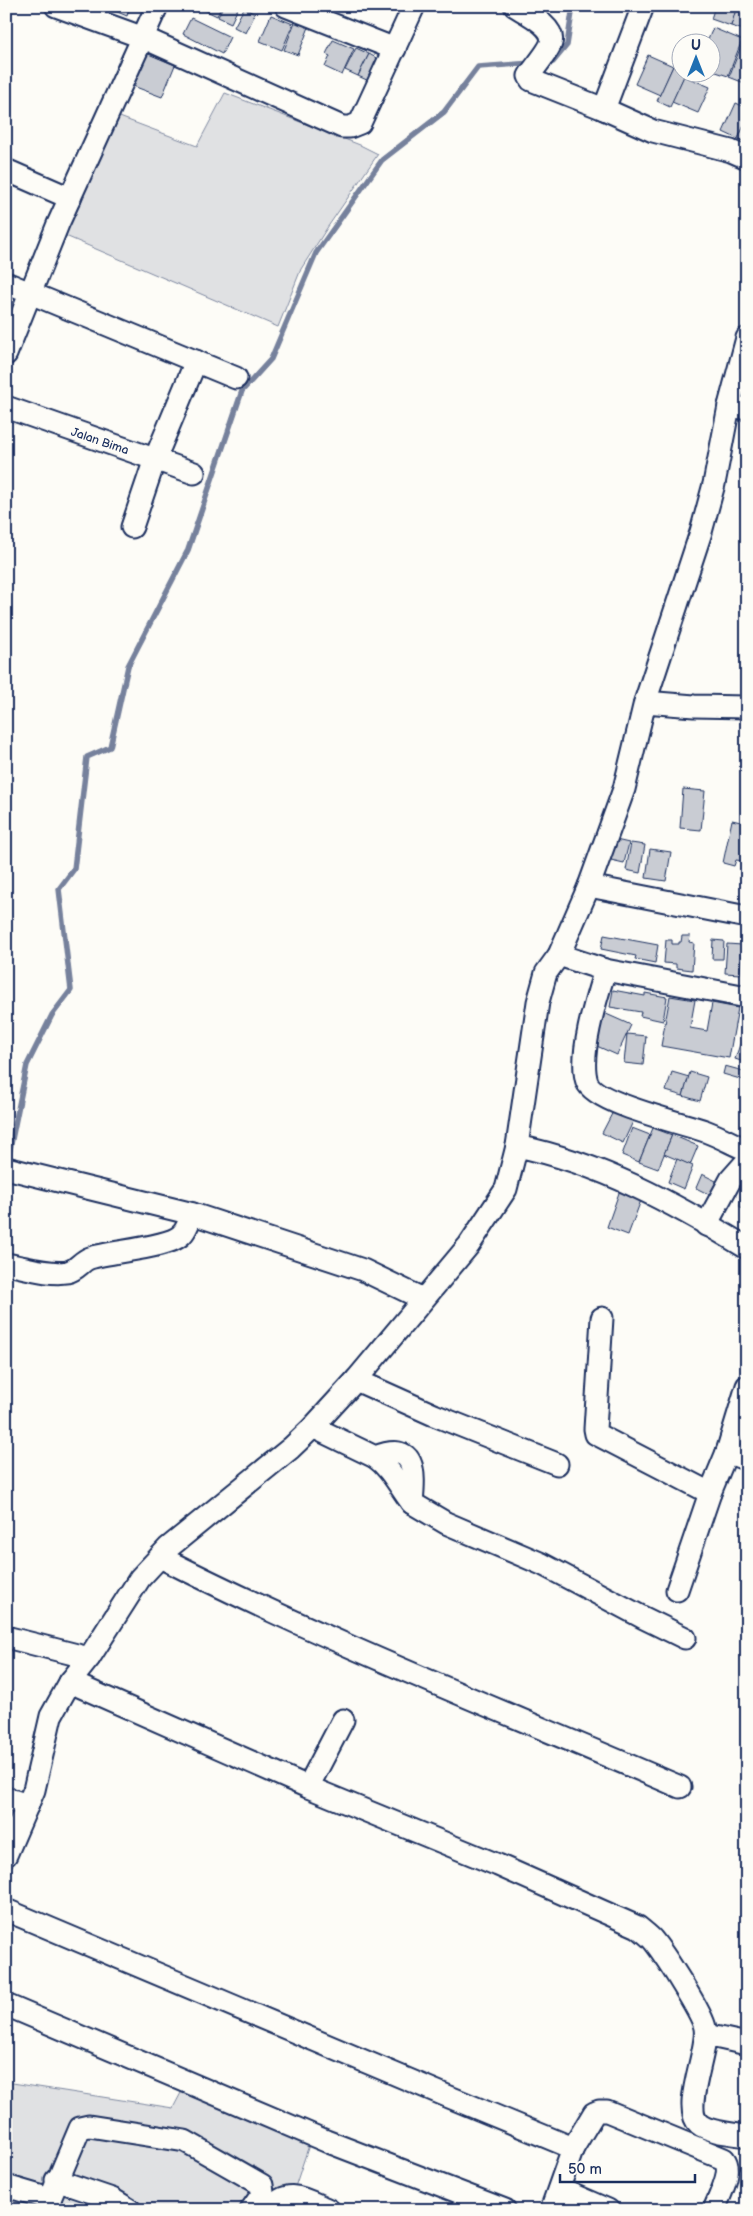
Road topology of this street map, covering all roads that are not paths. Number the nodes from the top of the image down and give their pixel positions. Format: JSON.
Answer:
{"nodes":[{"id":1,"x":56,"y":6,"type":"edge"},
{"id":2,"x":157,"y":6,"type":"edge"},
{"id":3,"x":286,"y":6,"type":"edge"},
{"id":4,"x":414,"y":6,"type":"edge"},
{"id":5,"x":515,"y":6,"type":"edge"},
{"id":6,"x":643,"y":6,"type":"edge"},
{"id":7,"x":144,"y":38,"type":"junction"},
{"id":8,"x":395,"y":49,"type":"junction"},
{"id":9,"x":604,"y":109,"type":"junction"},
{"id":10,"x":747,"y":158,"type":"edge"},
{"id":11,"x":6,"y":170,"type":"edge"},
{"id":12,"x":70,"y":198,"type":"junction"},
{"id":13,"x":6,"y":283,"type":"edge"},
{"id":14,"x":31,"y":293,"type":"junction"},
{"id":15,"x":747,"y":338,"type":"edge"},
{"id":16,"x":6,"y":354,"type":"edge"},
{"id":17,"x":196,"y":361,"type":"junction"},
{"id":18,"x":236,"y":378,"type":"dead end"},
{"id":19,"x":6,"y":407,"type":"edge"},
{"id":20,"x":738,"y":408,"type":"edge"},
{"id":21,"x":155,"y":459,"type":"junction"},
{"id":22,"x":194,"y":473,"type":"dead end"},
{"id":23,"x":132,"y":528,"type":"dead end"},
{"id":24,"x":645,"y":702,"type":"junction"},
{"id":25,"x":747,"y":707,"type":"edge"},
{"id":26,"x":589,"y":886,"type":"junction"},
{"id":27,"x":747,"y":917,"type":"edge"},
{"id":28,"x":558,"y":955,"type":"junction"},
{"id":29,"x":605,"y":970,"type":"junction"},
{"id":30,"x":747,"y":997,"type":"edge"},
{"id":31,"x":517,"y":1146,"type":"junction"},
{"id":32,"x":747,"y":1150,"type":"edge"},
{"id":33,"x":747,"y":1160,"type":"edge"},
{"id":34,"x":6,"y":1168,"type":"edge"},
{"id":35,"x":192,"y":1214,"type":"junction"},
{"id":36,"x":706,"y":1225,"type":"junction"},
{"id":37,"x":747,"y":1248,"type":"edge"},
{"id":38,"x":6,"y":1264,"type":"edge"},
{"id":39,"x":423,"y":1300,"type":"junction"},
{"id":40,"x":602,"y":1318,"type":"dead end"},
{"id":41,"x":356,"y":1380,"type":"junction"},
{"id":42,"x":747,"y":1386,"type":"edge"},
{"id":43,"x":313,"y":1427,"type":"junction"},
{"id":44,"x":727,"y":1452,"type":"junction"},
{"id":45,"x":747,"y":1460,"type":"edge"},
{"id":46,"x":557,"y":1464,"type":"dead end"},
{"id":47,"x":710,"y":1493,"type":"junction"},
{"id":48,"x":160,"y":1557,"type":"junction"},
{"id":49,"x":676,"y":1590,"type":"dead end"},
{"id":50,"x":6,"y":1637,"type":"edge"},
{"id":51,"x":685,"y":1638,"type":"dead end"},
{"id":52,"x":89,"y":1658,"type":"junction"},
{"id":53,"x":70,"y":1682,"type":"junction"},
{"id":54,"x":344,"y":1720,"type":"dead end"},
{"id":55,"x":308,"y":1787,"type":"junction"},
{"id":56,"x":680,"y":1787,"type":"dead end"},
{"id":57,"x":6,"y":1798,"type":"edge"},
{"id":58,"x":28,"y":1805,"type":"junction"},
{"id":59,"x":6,"y":1855,"type":"edge"},
{"id":60,"x":6,"y":1910,"type":"edge"},
{"id":61,"x":6,"y":2006,"type":"edge"},
{"id":62,"x":706,"y":2035,"type":"junction"},
{"id":63,"x":747,"y":2044,"type":"edge"},
{"id":64,"x":747,"y":2136,"type":"edge"},
{"id":65,"x":573,"y":2148,"type":"junction"},
{"id":66,"x":6,"y":2186,"type":"edge"},
{"id":67,"x":558,"y":2189,"type":"junction"},
{"id":68,"x":6,"y":2200,"type":"edge"},
{"id":69,"x":48,"y":2200,"type":"edge"},
{"id":70,"x":130,"y":2210,"type":"edge"},
{"id":71,"x":251,"y":2210,"type":"edge"},
{"id":72,"x":271,"y":2210,"type":"edge"},
{"id":73,"x":329,"y":2210,"type":"edge"},
{"id":74,"x":505,"y":2210,"type":"edge"},
{"id":75,"x":551,"y":2210,"type":"edge"},
{"id":76,"x":608,"y":2210,"type":"edge"},
{"id":77,"x":714,"y":2210,"type":"edge"}],
"edges":[{"from":1,"to":7,"type":"street"},
{"from":2,"to":7,"type":"street"},
{"from":3,"to":8,"type":"street"},
{"from":4,"to":8,"type":"street"},
{"from":5,"to":9,"type":"street"},
{"from":6,"to":9,"type":"street"},
{"from":7,"to":8,"type":"street"},
{"from":7,"to":12,"type":"street"},
{"from":9,"to":10,"type":"street"},
{"from":11,"to":12,"type":"street"},
{"from":12,"to":14,"type":"street"},
{"from":13,"to":14,"type":"street"},
{"from":14,"to":16,"type":"street"},
{"from":14,"to":17,"type":"street"},
{"from":15,"to":20,"type":"street"},
{"from":17,"to":18,"type":"street"},
{"from":17,"to":21,"type":"street"},
{"from":19,"to":21,"type":"street","name":"Jalan Bima"},
{"from":20,"to":24,"type":"street"},
{"from":21,"to":22,"type":"street","name":"Jalan Bima"},
{"from":21,"to":23,"type":"street"},
{"from":24,"to":25,"type":"street"},
{"from":24,"to":26,"type":"street"},
{"from":26,"to":27,"type":"street"},
{"from":26,"to":28,"type":"street"},
{"from":28,"to":29,"type":"street"},
{"from":28,"to":31,"type":"street"},
{"from":29,"to":30,"type":"street"},
{"from":29,"to":32,"type":"street"},
{"from":31,"to":36,"type":"street"},
{"from":31,"to":39,"type":"street"},
{"from":33,"to":36,"type":"street"},
{"from":34,"to":35,"type":"street"},
{"from":35,"to":38,"type":"street"},
{"from":35,"to":39,"type":"street"},
{"from":36,"to":37,"type":"street"},
{"from":39,"to":41,"type":"street"},
{"from":40,"to":47,"type":"street"},
{"from":41,"to":43,"type":"street"},
{"from":41,"to":46,"type":"street"},
{"from":42,"to":44,"type":"street"},
{"from":43,"to":48,"type":"street"},
{"from":43,"to":51,"type":"street"},
{"from":44,"to":45,"type":"street"},
{"from":44,"to":47,"type":"street"},
{"from":47,"to":49,"type":"street"},
{"from":48,"to":52,"type":"street"},
{"from":48,"to":56,"type":"street"},
{"from":50,"to":52,"type":"street"},
{"from":52,"to":53,"type":"street"},
{"from":53,"to":55,"type":"street"},
{"from":53,"to":58,"type":"street"},
{"from":54,"to":55,"type":"street"},
{"from":55,"to":62,"type":"street"},
{"from":57,"to":58,"type":"street"},
{"from":58,"to":59,"type":"street"},
{"from":60,"to":65,"type":"street"},
{"from":61,"to":74,"type":"street"},
{"from":62,"to":63,"type":"street"},
{"from":62,"to":64,"type":"street"},
{"from":65,"to":67,"type":"street"},
{"from":65,"to":77,"type":"street"},
{"from":66,"to":69,"type":"street"},
{"from":67,"to":75,"type":"street"},
{"from":67,"to":76,"type":"street"},
{"from":68,"to":69,"type":"street"},
{"from":69,"to":70,"type":"street"},
{"from":69,"to":71,"type":"street"},
{"from":72,"to":73,"type":"street"}]}
